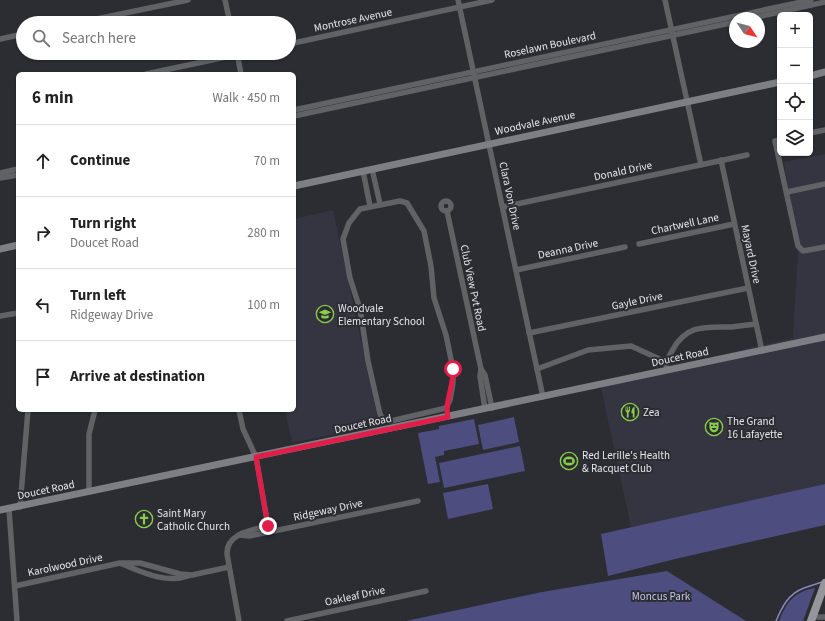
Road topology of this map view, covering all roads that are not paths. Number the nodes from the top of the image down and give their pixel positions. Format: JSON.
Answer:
{"nodes":[{"id":1,"x":188,"y":0,"type":"edge"},
{"id":2,"x":225,"y":0,"type":"edge"},
{"id":3,"x":458,"y":0,"type":"edge"},
{"id":4,"x":492,"y":0,"type":"edge"},
{"id":5,"x":666,"y":0,"type":"edge"},
{"id":6,"x":811,"y":0,"type":"edge"},
{"id":7,"x":825,"y":2,"type":"edge"},
{"id":8,"x":460,"y":7,"type":"junction"},
{"id":9,"x":782,"y":9,"type":"junction"},
{"id":10,"x":765,"y":13,"type":"edge"},
{"id":11,"x":765,"y":14,"type":"edge"},
{"id":12,"x":111,"y":16,"type":"edge"},
{"id":13,"x":228,"y":16,"type":"edge"},
{"id":14,"x":729,"y":22,"type":"edge"},
{"id":15,"x":673,"y":32,"type":"junction"},
{"id":16,"x":16,"y":36,"type":"edge"},
{"id":17,"x":0,"y":39,"type":"edge"},
{"id":18,"x":296,"y":42,"type":"edge"},
{"id":19,"x":210,"y":60,"type":"edge"},
{"id":20,"x":238,"y":60,"type":"edge"},
{"id":21,"x":155,"y":72,"type":"edge"},
{"id":22,"x":241,"y":72,"type":"edge"},
{"id":23,"x":825,"y":72,"type":"edge"},
{"id":24,"x":474,"y":75,"type":"junction"},
{"id":25,"x":813,"y":75,"type":"edge"},
{"id":26,"x":777,"y":83,"type":"edge"},
{"id":27,"x":688,"y":102,"type":"junction"},
{"id":28,"x":296,"y":110,"type":"edge"},
{"id":29,"x":309,"y":110,"type":"junction"},
{"id":30,"x":296,"y":115,"type":"edge"},
{"id":31,"x":825,"y":130,"type":"edge"},
{"id":32,"x":813,"y":132,"type":"edge"},
{"id":33,"x":489,"y":144,"type":"junction"},
{"id":34,"x":747,"y":155,"type":"dead end"},
{"id":35,"x":781,"y":156,"type":"edge"},
{"id":36,"x":721,"y":160,"type":"junction"},
{"id":37,"x":701,"y":165,"type":"junction"},
{"id":38,"x":16,"y":169,"type":"edge"},
{"id":39,"x":372,"y":169,"type":"junction"},
{"id":40,"x":363,"y":171,"type":"junction"},
{"id":41,"x":0,"y":173,"type":"edge"},
{"id":42,"x":16,"y":174,"type":"edge"},
{"id":43,"x":0,"y":178,"type":"edge"},
{"id":44,"x":825,"y":184,"type":"edge"},
{"id":45,"x":296,"y":186,"type":"edge"},
{"id":46,"x":787,"y":192,"type":"junction"},
{"id":47,"x":380,"y":204,"type":"junction"},
{"id":48,"x":370,"y":206,"type":"junction"},
{"id":49,"x":503,"y":207,"type":"junction"},
{"id":50,"x":446,"y":212,"type":"dead end"},
{"id":51,"x":734,"y":224,"type":"junction"},
{"id":52,"x":639,"y":244,"type":"dead end"},
{"id":53,"x":16,"y":245,"type":"edge"},
{"id":54,"x":625,"y":247,"type":"dead end"},
{"id":55,"x":825,"y":247,"type":"edge"},
{"id":56,"x":0,"y":249,"type":"edge"},
{"id":57,"x":516,"y":270,"type":"junction"},
{"id":58,"x":748,"y":288,"type":"junction"},
{"id":59,"x":16,"y":313,"type":"edge"},
{"id":60,"x":0,"y":316,"type":"edge"},
{"id":61,"x":756,"y":324,"type":"junction"},
{"id":62,"x":529,"y":333,"type":"junction"},
{"id":63,"x":825,"y":339,"type":"edge"},
{"id":64,"x":762,"y":351,"type":"junction"},
{"id":65,"x":666,"y":362,"type":"junction"},
{"id":66,"x":537,"y":368,"type":"junction"},
{"id":67,"x":666,"y":371,"type":"junction"},
{"id":68,"x":543,"y":397,"type":"junction"},
{"id":69,"x":446,"y":408,"type":"junction"},
{"id":70,"x":489,"y":409,"type":"junction"},
{"id":71,"x":28,"y":412,"type":"edge"},
{"id":72,"x":95,"y":412,"type":"edge"},
{"id":73,"x":239,"y":412,"type":"edge"},
{"id":74,"x":448,"y":417,"type":"junction"},
{"id":75,"x":256,"y":457,"type":"junction"},
{"id":76,"x":90,"y":492,"type":"junction"},
{"id":77,"x":418,"y":501,"type":"dead end"},
{"id":78,"x":20,"y":507,"type":"junction"},
{"id":79,"x":9,"y":509,"type":"junction"},
{"id":80,"x":0,"y":510,"type":"edge"},
{"id":81,"x":269,"y":529,"type":"junction"},
{"id":82,"x":120,"y":563,"type":"junction"},
{"id":83,"x":229,"y":567,"type":"junction"},
{"id":84,"x":192,"y":575,"type":"junction"},
{"id":85,"x":824,"y":585,"type":"edge"},
{"id":86,"x":15,"y":586,"type":"junction"},
{"id":87,"x":426,"y":591,"type":"dead end"},
{"id":88,"x":825,"y":617,"type":"edge"},
{"id":89,"x":812,"y":619,"type":"edge"},
{"id":90,"x":18,"y":621,"type":"edge"},
{"id":91,"x":239,"y":621,"type":"edge"},
{"id":92,"x":287,"y":621,"type":"edge"}],
"edges":[{"from":1,"to":12,"type":"street"},
{"from":2,"to":13,"type":"street"},
{"from":3,"to":8,"type":"street","name":"Clara Von Drive"},
{"from":4,"to":8,"type":"street","name":"Montrose Avenue"},
{"from":5,"to":15,"type":"street"},
{"from":6,"to":9,"type":"street","name":"Roselawn Boulevard"},
{"from":7,"to":9,"type":"street","name":"Roselawn Boulevard"},
{"from":8,"to":18,"type":"street","name":"Montrose Avenue"},
{"from":8,"to":24,"type":"street","name":"Clara Von Drive"},
{"from":9,"to":10,"type":"street","name":"Roselawn Boulevard"},
{"from":9,"to":11,"type":"street","name":"Roselawn Boulevard"},
{"from":14,"to":15,"type":"street","name":"Roselawn Boulevard"},
{"from":15,"to":24,"type":"street","name":"Roselawn Boulevard"},
{"from":15,"to":27,"type":"street"},
{"from":16,"to":17,"type":"street"},
{"from":19,"to":21,"type":"street"},
{"from":20,"to":22,"type":"street"},
{"from":23,"to":25,"type":"street"},
{"from":24,"to":29,"type":"street","name":"Roselawn Boulevard"},
{"from":24,"to":33,"type":"street","name":"Clara Von Drive"},
{"from":26,"to":27,"type":"street","name":"Woodvale Avenue"},
{"from":27,"to":33,"type":"street","name":"Woodvale Avenue"},
{"from":27,"to":37,"type":"street"},
{"from":28,"to":29,"type":"street","name":"Roselawn Boulevard"},
{"from":29,"to":30,"type":"street","name":"Roselawn Boulevard"},
{"from":31,"to":32,"type":"street"},
{"from":33,"to":39,"type":"street","name":"Woodvale Avenue"},
{"from":33,"to":49,"type":"street","name":"Clara Von Drive"},
{"from":34,"to":36,"type":"street","name":"Donald Drive"},
{"from":35,"to":46,"type":"street"},
{"from":36,"to":37,"type":"street","name":"Donald Drive"},
{"from":36,"to":51,"type":"street","name":"Mayard Drive"},
{"from":37,"to":49,"type":"street","name":"Donald Drive"},
{"from":38,"to":41,"type":"street"},
{"from":39,"to":40,"type":"street","name":"Woodvale Avenue"},
{"from":39,"to":47,"type":"street"},
{"from":40,"to":45,"type":"street","name":"Woodvale Avenue"},
{"from":40,"to":48,"type":"street"},
{"from":42,"to":43,"type":"street"},
{"from":44,"to":46,"type":"street"},
{"from":46,"to":55,"type":"street"},
{"from":47,"to":48,"type":"street"},
{"from":47,"to":69,"type":"street"},
{"from":48,"to":69,"type":"street"},
{"from":49,"to":57,"type":"street","name":"Clara Von Drive"},
{"from":50,"to":70,"type":"street","name":"Club View Pvt Road"},
{"from":51,"to":52,"type":"street","name":"Chartwell Lane"},
{"from":51,"to":58,"type":"street","name":"Mayard Drive"},
{"from":53,"to":56,"type":"street"},
{"from":54,"to":57,"type":"street","name":"Deanna Drive"},
{"from":57,"to":62,"type":"street","name":"Clara Von Drive"},
{"from":58,"to":61,"type":"street","name":"Mayard Drive"},
{"from":58,"to":62,"type":"street","name":"Gayle Drive"},
{"from":59,"to":60,"type":"street"},
{"from":61,"to":64,"type":"street","name":"Mayard Drive"},
{"from":61,"to":65,"type":"street"},
{"from":62,"to":66,"type":"street","name":"Clara Von Drive"},
{"from":63,"to":64,"type":"street","name":"Doucet Road"},
{"from":64,"to":67,"type":"street","name":"Doucet Road"},
{"from":65,"to":66,"type":"street"},
{"from":65,"to":67,"type":"street"},
{"from":66,"to":68,"type":"street","name":"Clara Von Drive"},
{"from":67,"to":68,"type":"street","name":"Doucet Road"},
{"from":68,"to":70,"type":"street","name":"Doucet Road"},
{"from":69,"to":74,"type":"street"},
{"from":70,"to":74,"type":"street","name":"Doucet Road"},
{"from":71,"to":78,"type":"street"},
{"from":72,"to":76,"type":"street"},
{"from":73,"to":75,"type":"street"},
{"from":74,"to":75,"type":"street","name":"Doucet Road"},
{"from":75,"to":76,"type":"street","name":"Doucet Road"},
{"from":75,"to":81,"type":"street"},
{"from":76,"to":78,"type":"street","name":"Doucet Road"},
{"from":77,"to":81,"type":"street","name":"Ridgeway Drive"},
{"from":78,"to":79,"type":"street","name":"Doucet Road"},
{"from":79,"to":80,"type":"street","name":"Doucet Road"},
{"from":79,"to":86,"type":"street"},
{"from":81,"to":83,"type":"street","name":"Ridgeway Drive"},
{"from":82,"to":84,"type":"street","name":"Karolwood Drive"},
{"from":82,"to":84,"type":"street","name":"Karolwood Drive"},
{"from":82,"to":86,"type":"street","name":"Karolwood Drive"},
{"from":83,"to":84,"type":"street","name":"Karolwood Drive"},
{"from":83,"to":91,"type":"street"},
{"from":85,"to":89,"type":"main road"},
{"from":86,"to":90,"type":"street"},
{"from":87,"to":92,"type":"street","name":"Oakleaf Drive"},
{"from":88,"to":89,"type":"street"}]}
